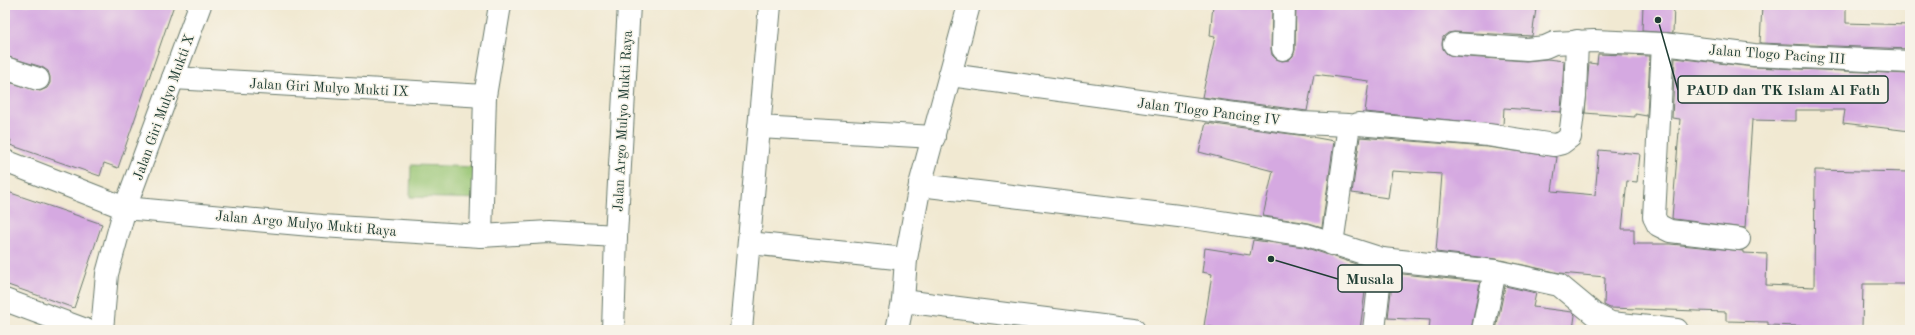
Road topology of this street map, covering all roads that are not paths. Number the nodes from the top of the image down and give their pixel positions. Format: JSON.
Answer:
{"nodes":[{"id":1,"x":200,"y":5,"type":"edge"},
{"id":2,"x":500,"y":5,"type":"edge"},
{"id":3,"x":629,"y":5,"type":"edge"},
{"id":4,"x":770,"y":5,"type":"edge"},
{"id":5,"x":962,"y":5,"type":"edge"},
{"id":6,"x":1284,"y":5,"type":"edge"},
{"id":7,"x":1576,"y":41,"type":"junction"},
{"id":8,"x":1454,"y":44,"type":"dead end"},
{"id":9,"x":1663,"y":44,"type":"junction"},
{"id":10,"x":1283,"y":49,"type":"dead end"},
{"id":11,"x":1910,"y":62,"type":"edge"},
{"id":12,"x":5,"y":68,"type":"edge"},
{"id":13,"x":950,"y":75,"type":"junction"},
{"id":14,"x":173,"y":78,"type":"junction"},
{"id":15,"x":38,"y":79,"type":"dead end"},
{"id":16,"x":485,"y":96,"type":"junction"},
{"id":17,"x":1358,"y":124,"type":"dead end"},
{"id":18,"x":759,"y":127,"type":"junction"},
{"id":19,"x":934,"y":137,"type":"junction"},
{"id":20,"x":5,"y":161,"type":"edge"},
{"id":21,"x":920,"y":185,"type":"junction"},
{"id":22,"x":125,"y":208,"type":"junction"},
{"id":23,"x":481,"y":236,"type":"junction"},
{"id":24,"x":616,"y":236,"type":"junction"},
{"id":25,"x":1739,"y":239,"type":"dead end"},
{"id":26,"x":749,"y":243,"type":"junction"},
{"id":27,"x":1332,"y":244,"type":"junction"},
{"id":28,"x":906,"y":259,"type":"junction"},
{"id":29,"x":1382,"y":259,"type":"junction"},
{"id":30,"x":1495,"y":271,"type":"junction"},
{"id":31,"x":5,"y":300,"type":"edge"},
{"id":32,"x":903,"y":301,"type":"junction"},
{"id":33,"x":86,"y":330,"type":"edge"},
{"id":34,"x":102,"y":330,"type":"edge"},
{"id":35,"x":613,"y":330,"type":"edge"},
{"id":36,"x":741,"y":330,"type":"edge"},
{"id":37,"x":897,"y":330,"type":"edge"},
{"id":38,"x":1134,"y":330,"type":"edge"},
{"id":39,"x":1374,"y":330,"type":"edge"},
{"id":40,"x":1483,"y":330,"type":"edge"},
{"id":41,"x":1678,"y":330,"type":"edge"}],
"edges":[{"from":1,"to":14,"type":"street","name":"Jalan Giri Mulyo Mukti X"},
{"from":2,"to":16,"type":"street"},
{"from":3,"to":24,"type":"street","name":"Jalan Argo Mulyo Mukti Raya"},
{"from":4,"to":18,"type":"street"},
{"from":5,"to":13,"type":"street"},
{"from":6,"to":10,"type":"street"},
{"from":7,"to":8,"type":"street","name":"Jalan Tlogo Pacing III"},
{"from":7,"to":9,"type":"street","name":"Jalan Tlogo Pacing III"},
{"from":7,"to":17,"type":"street"},
{"from":9,"to":11,"type":"street","name":"Jalan Tlogo Pacing III"},
{"from":9,"to":25,"type":"street"},
{"from":12,"to":15,"type":"street"},
{"from":13,"to":19,"type":"street"},
{"from":13,"to":27,"type":"street","name":"Jalan Tlogo Pancing IV"},
{"from":14,"to":16,"type":"street","name":"Jalan Giri Mulyo Mukti IX"},
{"from":14,"to":22,"type":"street","name":"Jalan Giri Mulyo Mukti X"},
{"from":16,"to":23,"type":"street"},
{"from":18,"to":19,"type":"street"},
{"from":18,"to":26,"type":"street"},
{"from":19,"to":21,"type":"street"},
{"from":20,"to":22,"type":"street","name":"Jalan Argo Mulyo Mukti Raya"},
{"from":21,"to":27,"type":"street"},
{"from":21,"to":28,"type":"street"},
{"from":22,"to":23,"type":"street","name":"Jalan Argo Mulyo Mukti Raya"},
{"from":22,"to":34,"type":"street","name":"Jalan Giri Mulyo Mukti X"},
{"from":23,"to":24,"type":"street","name":"Jalan Argo Mulyo Mukti Raya"},
{"from":24,"to":35,"type":"street","name":"Jalan Argo Mulyo Mukti Raya"},
{"from":26,"to":28,"type":"street"},
{"from":26,"to":36,"type":"street"},
{"from":27,"to":29,"type":"street"},
{"from":28,"to":32,"type":"street"},
{"from":29,"to":30,"type":"street"},
{"from":29,"to":39,"type":"street"},
{"from":30,"to":40,"type":"street"},
{"from":30,"to":41,"type":"street"},
{"from":31,"to":33,"type":"street"},
{"from":32,"to":37,"type":"street"},
{"from":32,"to":38,"type":"street"}]}
